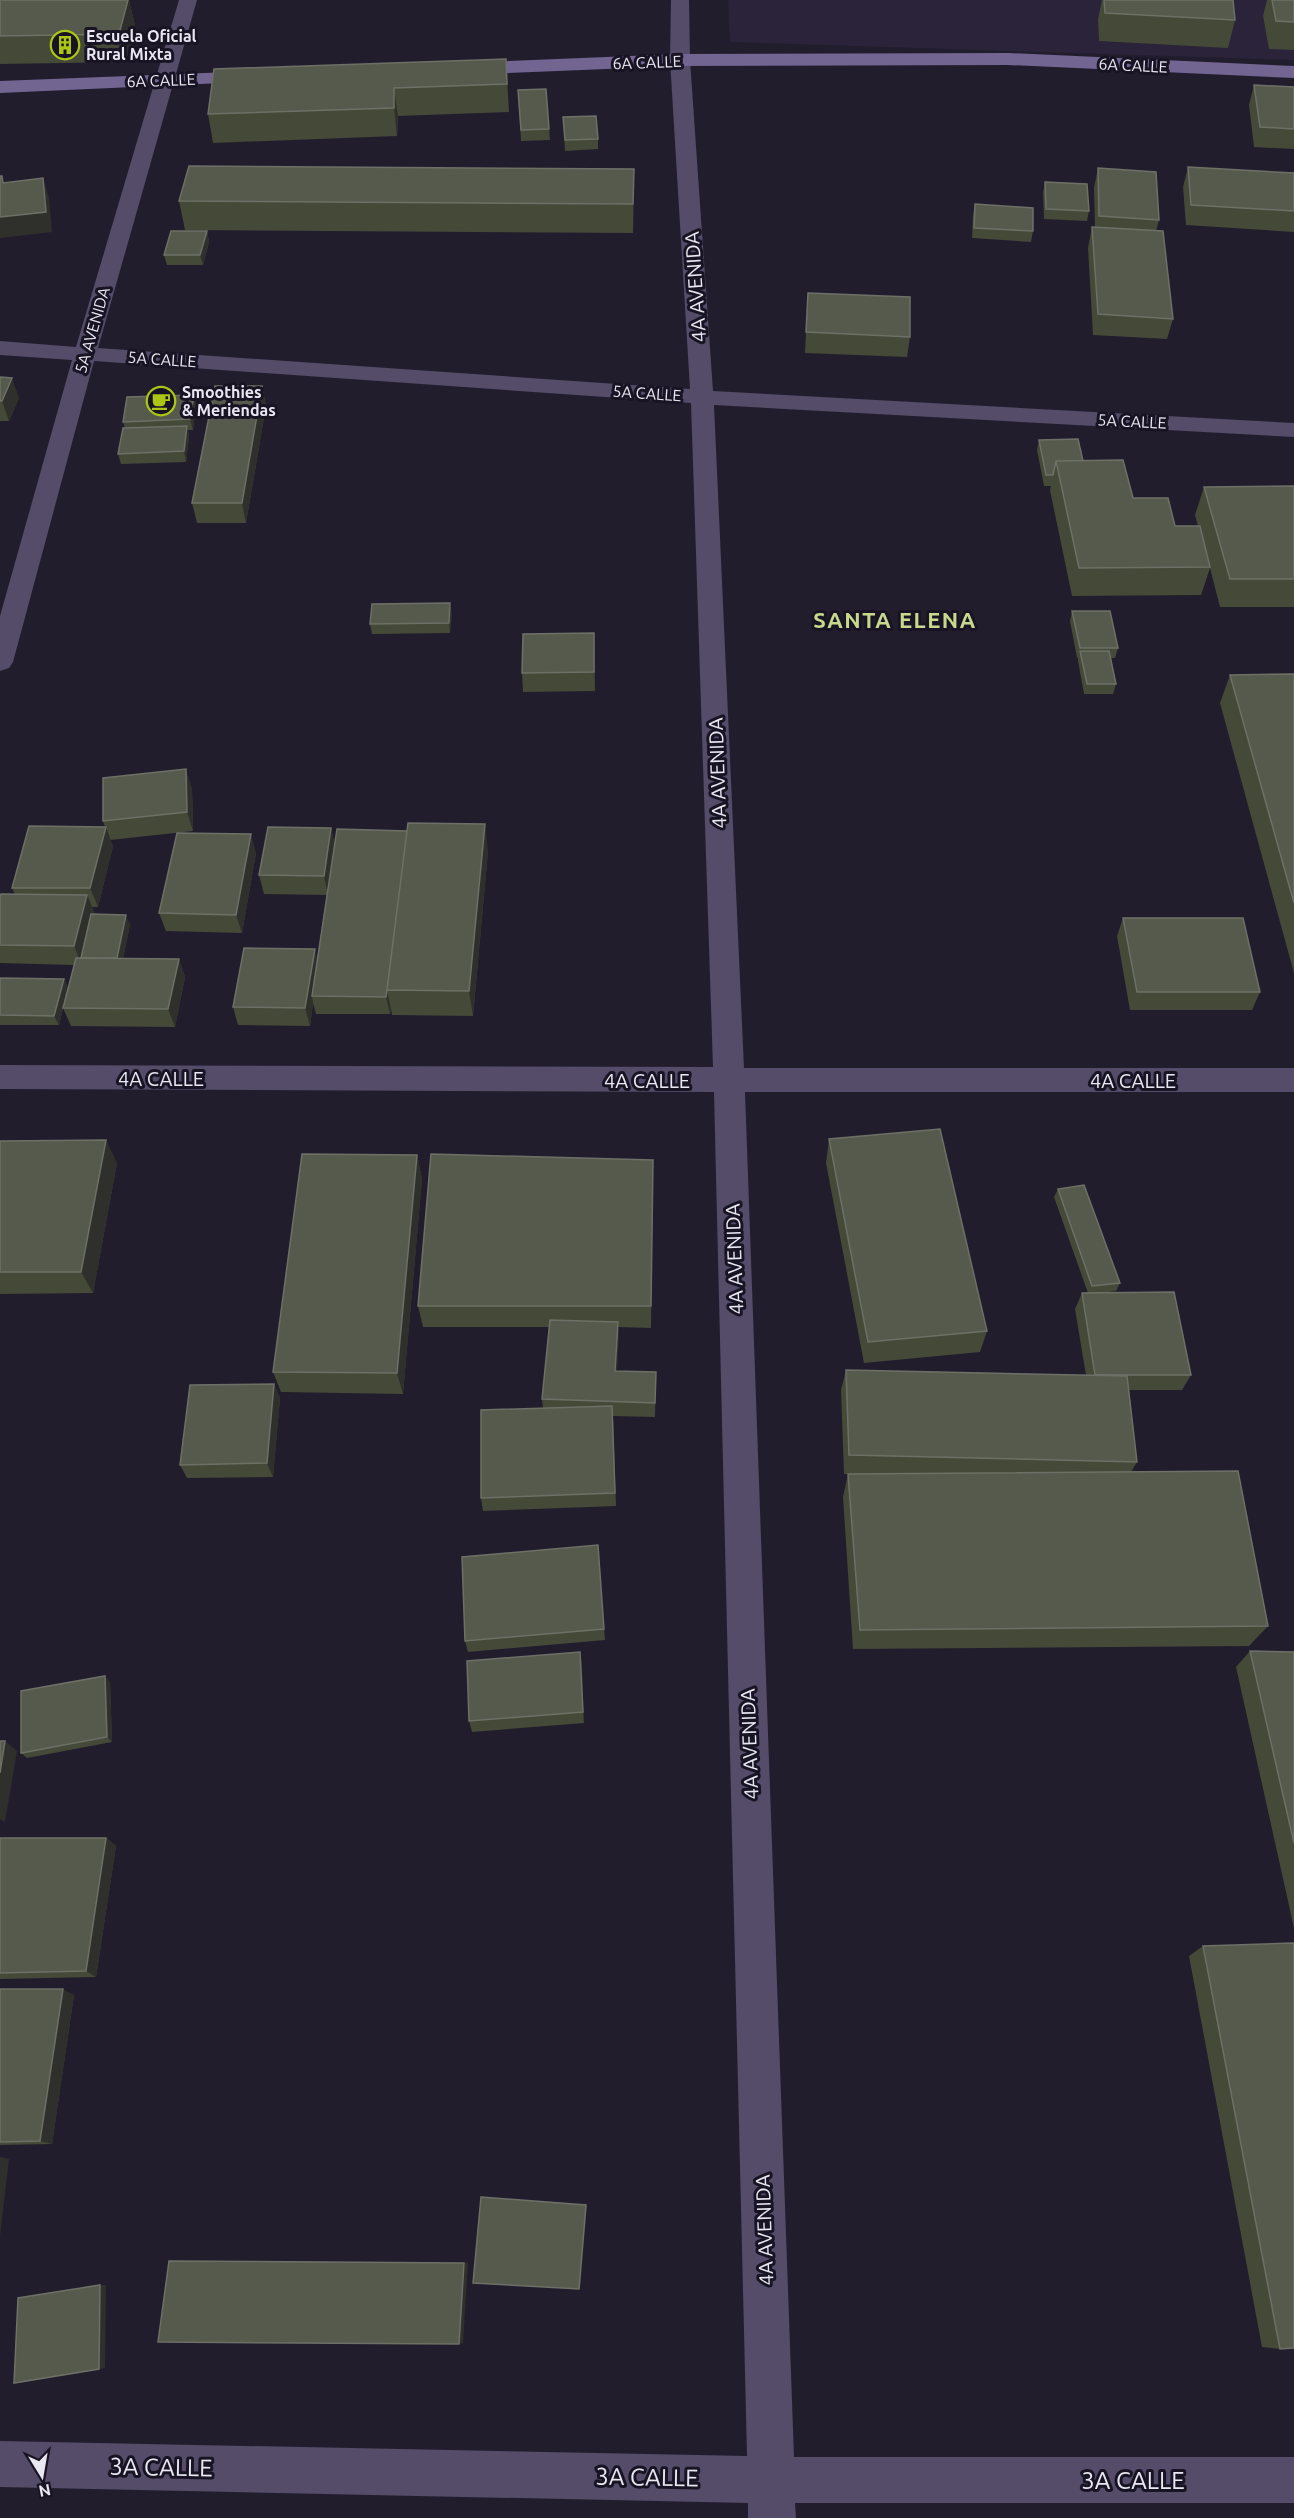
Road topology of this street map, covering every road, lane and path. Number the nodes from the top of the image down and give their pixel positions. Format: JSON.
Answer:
{"nodes":[{"id":1,"x":188,"y":0,"type":"edge"},
{"id":2,"x":680,"y":0,"type":"edge"},
{"id":3,"x":680,"y":60,"type":"junction"},
{"id":4,"x":445,"y":69,"type":"edge"},
{"id":5,"x":1294,"y":72,"type":"edge"},
{"id":6,"x":281,"y":76,"type":"edge"},
{"id":7,"x":164,"y":80,"type":"junction"},
{"id":8,"x":0,"y":87,"type":"edge"},
{"id":9,"x":0,"y":348,"type":"edge"},
{"id":10,"x":85,"y":354,"type":"junction"},
{"id":11,"x":702,"y":397,"type":"junction"},
{"id":12,"x":1294,"y":430,"type":"edge"},
{"id":13,"x":0,"y":662,"type":"edge"},
{"id":14,"x":0,"y":1077,"type":"edge"},
{"id":15,"x":729,"y":1080,"type":"junction"},
{"id":16,"x":1294,"y":1080,"type":"edge"},
{"id":17,"x":0,"y":2464,"type":"edge"},
{"id":18,"x":1294,"y":2480,"type":"edge"},
{"id":19,"x":772,"y":2499,"type":"edge"}],
"edges":[{"from":1,"to":7,"type":"street","name":"5A AVENIDA"},
{"from":2,"to":3,"type":"street","name":"4A AVENIDA"},
{"from":3,"to":4,"type":"main road","name":"6A CALLE"},
{"from":3,"to":5,"type":"main road","name":"6A CALLE"},
{"from":3,"to":11,"type":"street","name":"4A AVENIDA"},
{"from":6,"to":7,"type":"main road","name":"6A CALLE"},
{"from":7,"to":8,"type":"main road","name":"6A CALLE"},
{"from":7,"to":10,"type":"street","name":"5A AVENIDA"},
{"from":9,"to":10,"type":"street","name":"5A CALLE"},
{"from":10,"to":11,"type":"street","name":"5A CALLE"},
{"from":10,"to":13,"type":"street","name":"5A AVENIDA"},
{"from":11,"to":12,"type":"street","name":"5A CALLE"},
{"from":11,"to":15,"type":"street","name":"4A AVENIDA"},
{"from":14,"to":15,"type":"street","name":"4A CALLE"},
{"from":15,"to":16,"type":"street","name":"4A CALLE"},
{"from":15,"to":19,"type":"street","name":"4A AVENIDA"},
{"from":17,"to":19,"type":"street","name":"3A CALLE"},
{"from":18,"to":19,"type":"street","name":"3A CALLE"}]}
